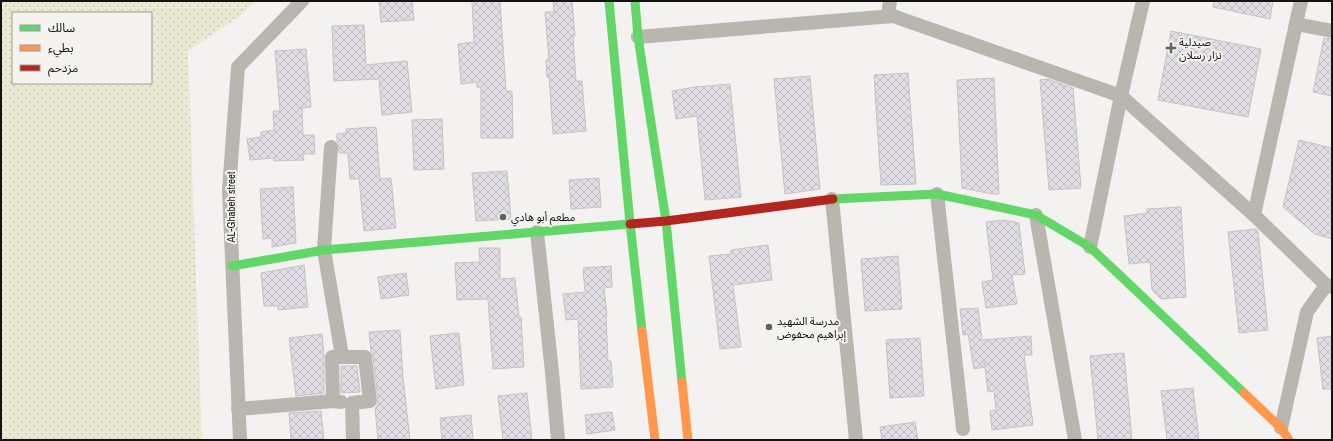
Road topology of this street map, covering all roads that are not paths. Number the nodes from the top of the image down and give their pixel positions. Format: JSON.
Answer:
{"nodes":[{"id":1,"x":302,"y":1,"type":"edge"},
{"id":2,"x":609,"y":1,"type":"edge"},
{"id":3,"x":635,"y":1,"type":"edge"},
{"id":4,"x":890,"y":1,"type":"edge"},
{"id":5,"x":1143,"y":1,"type":"edge"},
{"id":6,"x":1301,"y":1,"type":"edge"},
{"id":7,"x":888,"y":16,"type":"junction"},
{"id":8,"x":1296,"y":24,"type":"junction"},
{"id":9,"x":1332,"y":31,"type":"edge"},
{"id":10,"x":638,"y":37,"type":"junction"},
{"id":11,"x":1121,"y":96,"type":"junction"},
{"id":12,"x":331,"y":147,"type":"dead end"},
{"id":13,"x":937,"y":194,"type":"junction"},
{"id":14,"x":832,"y":199,"type":"junction"},
{"id":15,"x":1254,"y":214,"type":"junction"},
{"id":16,"x":1036,"y":215,"type":"junction"},
{"id":17,"x":666,"y":221,"type":"junction"},
{"id":18,"x":630,"y":223,"type":"junction"},
{"id":19,"x":537,"y":232,"type":"junction"},
{"id":20,"x":1090,"y":248,"type":"junction"},
{"id":21,"x":324,"y":250,"type":"junction"},
{"id":22,"x":232,"y":266,"type":"junction"},
{"id":23,"x":1329,"y":286,"type":"edge"},
{"id":24,"x":342,"y":356,"type":"junction"},
{"id":25,"x":333,"y":401,"type":"junction"},
{"id":26,"x":352,"y":403,"type":"junction"},
{"id":27,"x":238,"y":409,"type":"junction"},
{"id":28,"x":1281,"y":428,"type":"junction"},
{"id":29,"x":963,"y":429,"type":"dead end"},
{"id":30,"x":240,"y":440,"type":"edge"},
{"id":31,"x":353,"y":440,"type":"edge"},
{"id":32,"x":558,"y":440,"type":"edge"},
{"id":33,"x":655,"y":440,"type":"edge"},
{"id":34,"x":688,"y":440,"type":"edge"},
{"id":35,"x":856,"y":440,"type":"edge"},
{"id":36,"x":1075,"y":440,"type":"edge"},
{"id":37,"x":1289,"y":440,"type":"edge"}],
"edges":[{"from":1,"to":22,"type":"street","name":"AL-Ghabeh street"},
{"from":2,"to":18,"type":"street"},
{"from":3,"to":10,"type":"street"},
{"from":4,"to":7,"type":"street"},
{"from":5,"to":11,"type":"street"},
{"from":6,"to":8,"type":"street"},
{"from":7,"to":10,"type":"street"},
{"from":7,"to":11,"type":"street"},
{"from":8,"to":9,"type":"street"},
{"from":8,"to":15,"type":"street"},
{"from":10,"to":17,"type":"street"},
{"from":11,"to":15,"type":"street"},
{"from":11,"to":20,"type":"street"},
{"from":12,"to":21,"type":"street"},
{"from":13,"to":14,"type":"street"},
{"from":13,"to":16,"type":"street"},
{"from":13,"to":29,"type":"street"},
{"from":14,"to":17,"type":"street"},
{"from":14,"to":35,"type":"street"},
{"from":15,"to":23,"type":"street"},
{"from":16,"to":20,"type":"street"},
{"from":16,"to":36,"type":"street"},
{"from":17,"to":18,"type":"street"},
{"from":17,"to":34,"type":"street"},
{"from":18,"to":19,"type":"street"},
{"from":18,"to":33,"type":"street"},
{"from":19,"to":21,"type":"street"},
{"from":19,"to":32,"type":"street"},
{"from":20,"to":28,"type":"street"},
{"from":21,"to":22,"type":"street"},
{"from":21,"to":24,"type":"street"},
{"from":22,"to":27,"type":"street","name":"AL-Ghabeh street"},
{"from":23,"to":28,"type":"street"},
{"from":24,"to":25,"type":"street"},
{"from":24,"to":26,"type":"street"},
{"from":25,"to":26,"type":"street"},
{"from":25,"to":27,"type":"street"},
{"from":26,"to":31,"type":"street"},
{"from":27,"to":30,"type":"street","name":"AL-Ghabeh street"},
{"from":28,"to":37,"type":"street"}]}
